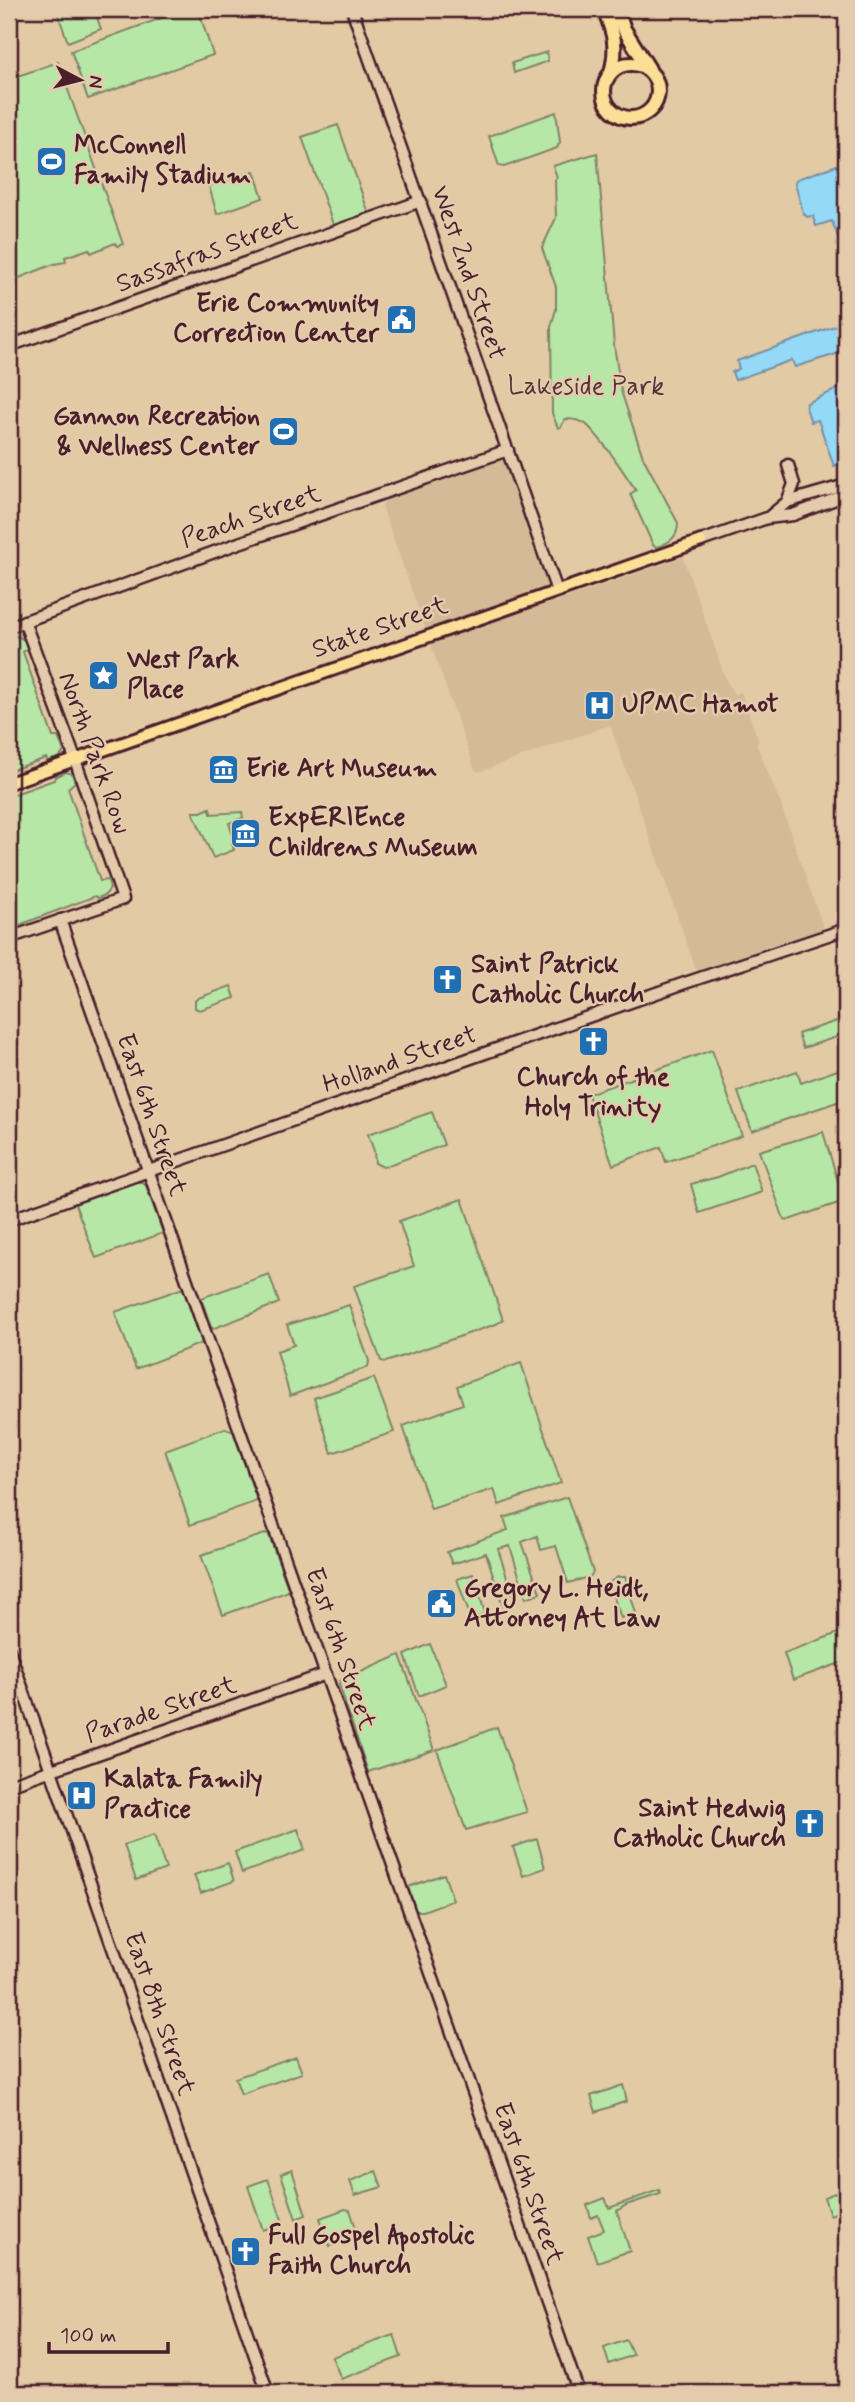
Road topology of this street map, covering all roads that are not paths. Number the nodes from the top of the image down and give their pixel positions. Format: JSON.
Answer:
{"nodes":[{"id":1,"x":352,"y":9,"type":"edge"},
{"id":2,"x":604,"y":9,"type":"edge"},
{"id":3,"x":617,"y":9,"type":"edge"},
{"id":4,"x":651,"y":72,"type":"junction"},
{"id":5,"x":611,"y":73,"type":"junction"},
{"id":6,"x":421,"y":201,"type":"junction"},
{"id":7,"x":9,"y":346,"type":"edge"},
{"id":8,"x":508,"y":450,"type":"junction"},
{"id":9,"x":788,"y":465,"type":"dead end"},
{"id":10,"x":846,"y":485,"type":"edge"},
{"id":11,"x":846,"y":495,"type":"edge"},
{"id":12,"x":788,"y":502,"type":"junction"},
{"id":13,"x":767,"y":518,"type":"junction"},
{"id":14,"x":701,"y":541,"type":"joint"},
{"id":15,"x":557,"y":591,"type":"junction"},
{"id":16,"x":23,"y":621,"type":"junction"},
{"id":17,"x":9,"y":627,"type":"edge"},
{"id":18,"x":75,"y":760,"type":"junction"},
{"id":19,"x":9,"y":783,"type":"edge"},
{"id":20,"x":60,"y":920,"type":"junction"},
{"id":21,"x":846,"y":929,"type":"edge"},
{"id":22,"x":9,"y":939,"type":"edge"},
{"id":23,"x":148,"y":1172,"type":"junction"},
{"id":24,"x":9,"y":1220,"type":"edge"},
{"id":25,"x":9,"y":1650,"type":"edge"},
{"id":26,"x":326,"y":1674,"type":"junction"},
{"id":27,"x":51,"y":1771,"type":"junction"},
{"id":28,"x":9,"y":1786,"type":"edge"},
{"id":29,"x":268,"y":2393,"type":"edge"},
{"id":30,"x":579,"y":2393,"type":"edge"}],
"edges":[{"from":1,"to":6,"type":"street","name":"West 2nd Street"},
{"from":2,"to":5,"type":"highway"},
{"from":3,"to":4,"type":"highway"},
{"from":4,"to":5,"type":"highway"},
{"from":4,"to":5,"type":"highway"},
{"from":6,"to":7,"type":"street","name":"Sassafras Street"},
{"from":6,"to":8,"type":"street","name":"West 2nd Street"},
{"from":8,"to":15,"type":"street","name":"West 2nd Street"},
{"from":8,"to":16,"type":"street","name":"Peach Street"},
{"from":9,"to":12,"type":"street"},
{"from":10,"to":12,"type":"street","name":"State Street"},
{"from":11,"to":13,"type":"street","name":"State Street"},
{"from":12,"to":13,"type":"street","name":"State Street"},
{"from":13,"to":14,"type":"street","name":"State Street"},
{"from":14,"to":15,"type":"main road","name":"State Street"},
{"from":15,"to":18,"type":"main road","name":"State Street"},
{"from":16,"to":17,"type":"street","name":"Peach Street"},
{"from":16,"to":18,"type":"street","name":"North Park Row"},
{"from":18,"to":19,"type":"main road","name":"State Street"},
{"from":18,"to":20,"type":"street","name":"North Park Row"},
{"from":20,"to":22,"type":"street"},
{"from":20,"to":23,"type":"street","name":"East 6th Street"},
{"from":21,"to":23,"type":"street","name":"Holland Street"},
{"from":23,"to":24,"type":"street","name":"Holland Street"},
{"from":23,"to":26,"type":"street","name":"East 6th Street"},
{"from":25,"to":27,"type":"street","name":"East 8th Street"},
{"from":26,"to":27,"type":"street","name":"Parade Street"},
{"from":26,"to":30,"type":"street","name":"East 6th Street"},
{"from":27,"to":28,"type":"street","name":"Parade Street"},
{"from":27,"to":29,"type":"street","name":"East 8th Street"}]}
